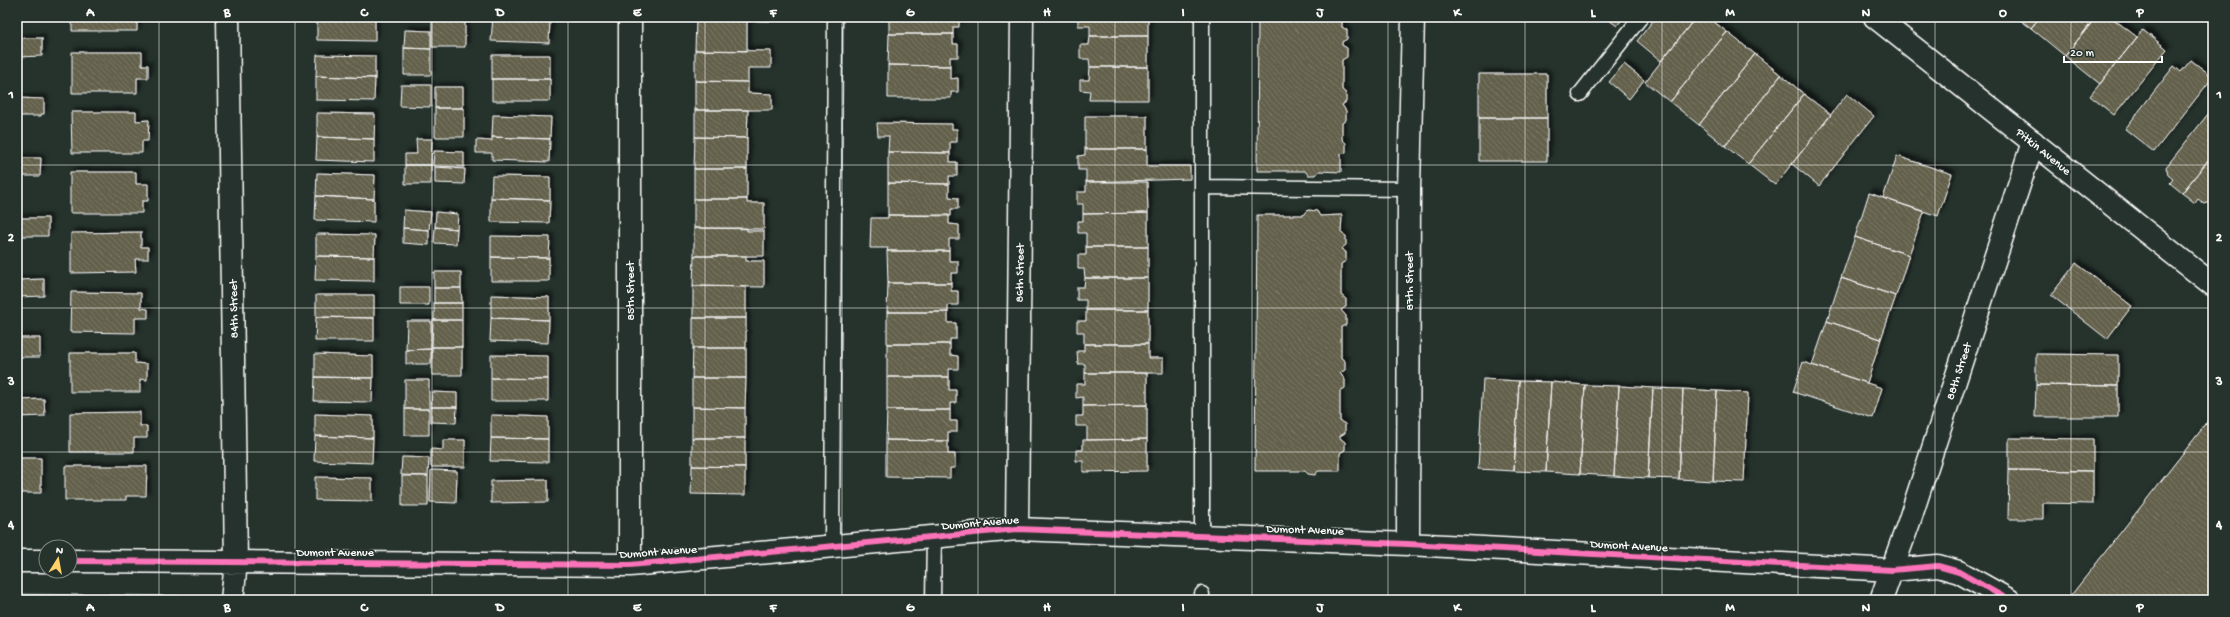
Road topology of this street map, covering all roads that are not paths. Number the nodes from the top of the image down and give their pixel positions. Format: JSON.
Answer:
{"nodes":[{"id":1,"x":228,"y":17,"type":"edge"},
{"id":2,"x":630,"y":17,"type":"edge"},
{"id":3,"x":835,"y":17,"type":"edge"},
{"id":4,"x":1022,"y":17,"type":"edge"},
{"id":5,"x":1202,"y":17,"type":"edge"},
{"id":6,"x":1414,"y":17,"type":"edge"},
{"id":7,"x":1641,"y":17,"type":"edge"},
{"id":8,"x":1875,"y":17,"type":"edge"},
{"id":9,"x":1580,"y":94,"type":"dead end"},
{"id":10,"x":2033,"y":142,"type":"junction"},
{"id":11,"x":1202,"y":187,"type":"junction"},
{"id":12,"x":1409,"y":189,"type":"junction"},
{"id":13,"x":2213,"y":285,"type":"edge"},
{"id":14,"x":1017,"y":529,"type":"junction"},
{"id":15,"x":1202,"y":536,"type":"junction"},
{"id":16,"x":934,"y":537,"type":"junction"},
{"id":17,"x":1408,"y":544,"type":"junction"},
{"id":18,"x":832,"y":546,"type":"junction"},
{"id":19,"x":17,"y":561,"type":"edge"},
{"id":20,"x":38,"y":561,"type":"edge"},
{"id":21,"x":78,"y":562,"type":"edge"},
{"id":22,"x":236,"y":563,"type":"junction"},
{"id":23,"x":630,"y":565,"type":"junction"},
{"id":24,"x":1892,"y":570,"type":"junction"},
{"id":25,"x":232,"y":600,"type":"edge"},
{"id":26,"x":932,"y":600,"type":"edge"},
{"id":27,"x":1881,"y":600,"type":"edge"},
{"id":28,"x":2008,"y":600,"type":"edge"}],
"edges":[{"from":1,"to":22,"type":"street","name":"84th Street"},
{"from":2,"to":23,"type":"street","name":"85th Street"},
{"from":3,"to":18,"type":"lane"},
{"from":4,"to":14,"type":"street","name":"86th Street"},
{"from":5,"to":11,"type":"lane"},
{"from":6,"to":12,"type":"street","name":"87th Street"},
{"from":7,"to":9,"type":"lane"},
{"from":8,"to":10,"type":"street","name":"Pitkin Avenue"},
{"from":10,"to":13,"type":"street","name":"Pitkin Avenue"},
{"from":10,"to":24,"type":"street","name":"88th Street"},
{"from":11,"to":12,"type":"lane"},
{"from":11,"to":15,"type":"lane"},
{"from":12,"to":17,"type":"street","name":"87th Street"},
{"from":14,"to":15,"type":"street","name":"Dumont Avenue"},
{"from":14,"to":16,"type":"street","name":"Dumont Avenue"},
{"from":15,"to":17,"type":"street","name":"Dumont Avenue"},
{"from":16,"to":18,"type":"street","name":"Dumont Avenue"},
{"from":16,"to":26,"type":"lane"},
{"from":17,"to":24,"type":"street","name":"Dumont Avenue"},
{"from":18,"to":23,"type":"street","name":"Dumont Avenue"},
{"from":19,"to":20,"type":"street"},
{"from":21,"to":22,"type":"street","name":"Dumont Avenue"},
{"from":22,"to":23,"type":"street","name":"Dumont Avenue"},
{"from":22,"to":25,"type":"street","name":"84th Street"},
{"from":24,"to":27,"type":"street","name":"88th Street"},
{"from":24,"to":28,"type":"street","name":"Dumont Avenue"}]}
